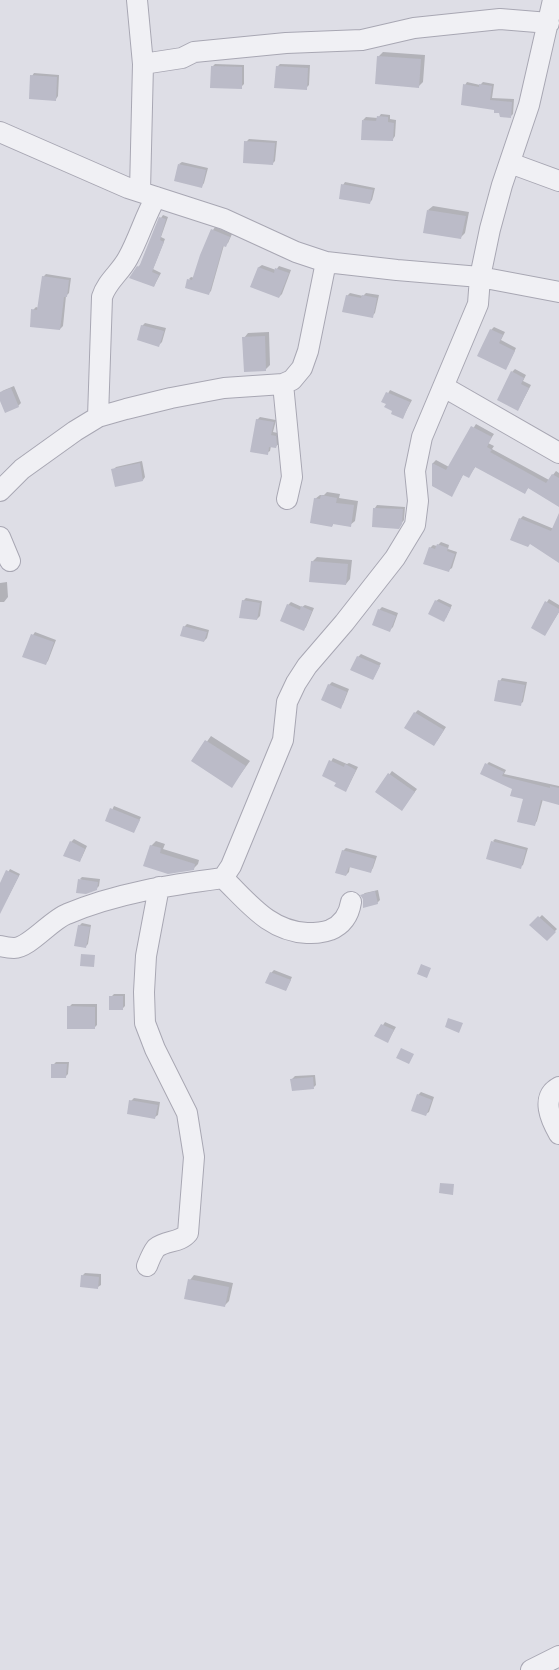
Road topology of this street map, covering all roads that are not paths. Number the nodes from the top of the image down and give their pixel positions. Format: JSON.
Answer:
{"nodes":[{"id":1,"x":136,"y":0,"type":"edge"},
{"id":2,"x":553,"y":0,"type":"edge"},
{"id":3,"x":549,"y":23,"type":"junction"},
{"id":4,"x":143,"y":64,"type":"junction"},
{"id":5,"x":0,"y":132,"type":"edge"},
{"id":6,"x":510,"y":163,"type":"junction"},
{"id":7,"x":559,"y":181,"type":"edge"},
{"id":8,"x":148,"y":194,"type":"junction"},
{"id":9,"x":326,"y":262,"type":"junction"},
{"id":10,"x":480,"y":277,"type":"junction"},
{"id":11,"x":559,"y":292,"type":"edge"},
{"id":12,"x":283,"y":384,"type":"junction"},
{"id":13,"x":444,"y":387,"type":"junction"},
{"id":14,"x":98,"y":417,"type":"junction"},
{"id":15,"x":559,"y":453,"type":"edge"},
{"id":16,"x":0,"y":491,"type":"edge"},
{"id":17,"x":287,"y":499,"type":"dead end"},
{"id":18,"x":0,"y":537,"type":"edge"},
{"id":19,"x":10,"y":561,"type":"dead end"},
{"id":20,"x":224,"y":878,"type":"junction"},
{"id":21,"x":159,"y":887,"type":"junction"},
{"id":22,"x":351,"y":902,"type":"dead end"},
{"id":23,"x":0,"y":946,"type":"edge"},
{"id":24,"x":559,"y":1087,"type":"edge"},
{"id":25,"x":559,"y":1134,"type":"edge"},
{"id":26,"x":147,"y":1266,"type":"dead end"},
{"id":27,"x":559,"y":1656,"type":"edge"},
{"id":28,"x":531,"y":1670,"type":"edge"}],
"edges":[{"from":1,"to":4,"type":"street"},
{"from":2,"to":3,"type":"street"},
{"from":3,"to":4,"type":"street"},
{"from":3,"to":6,"type":"street"},
{"from":4,"to":8,"type":"street"},
{"from":5,"to":8,"type":"street"},
{"from":6,"to":7,"type":"street"},
{"from":6,"to":10,"type":"street"},
{"from":8,"to":9,"type":"street"},
{"from":8,"to":14,"type":"street"},
{"from":9,"to":10,"type":"street"},
{"from":9,"to":12,"type":"street"},
{"from":10,"to":11,"type":"street"},
{"from":10,"to":13,"type":"street"},
{"from":12,"to":14,"type":"street"},
{"from":12,"to":17,"type":"street"},
{"from":13,"to":15,"type":"street"},
{"from":13,"to":20,"type":"street"},
{"from":14,"to":16,"type":"street"},
{"from":18,"to":19,"type":"street"},
{"from":20,"to":21,"type":"street"},
{"from":20,"to":22,"type":"street"},
{"from":21,"to":23,"type":"street"},
{"from":21,"to":26,"type":"street"},
{"from":24,"to":25,"type":"street"},
{"from":27,"to":28,"type":"street"}]}
